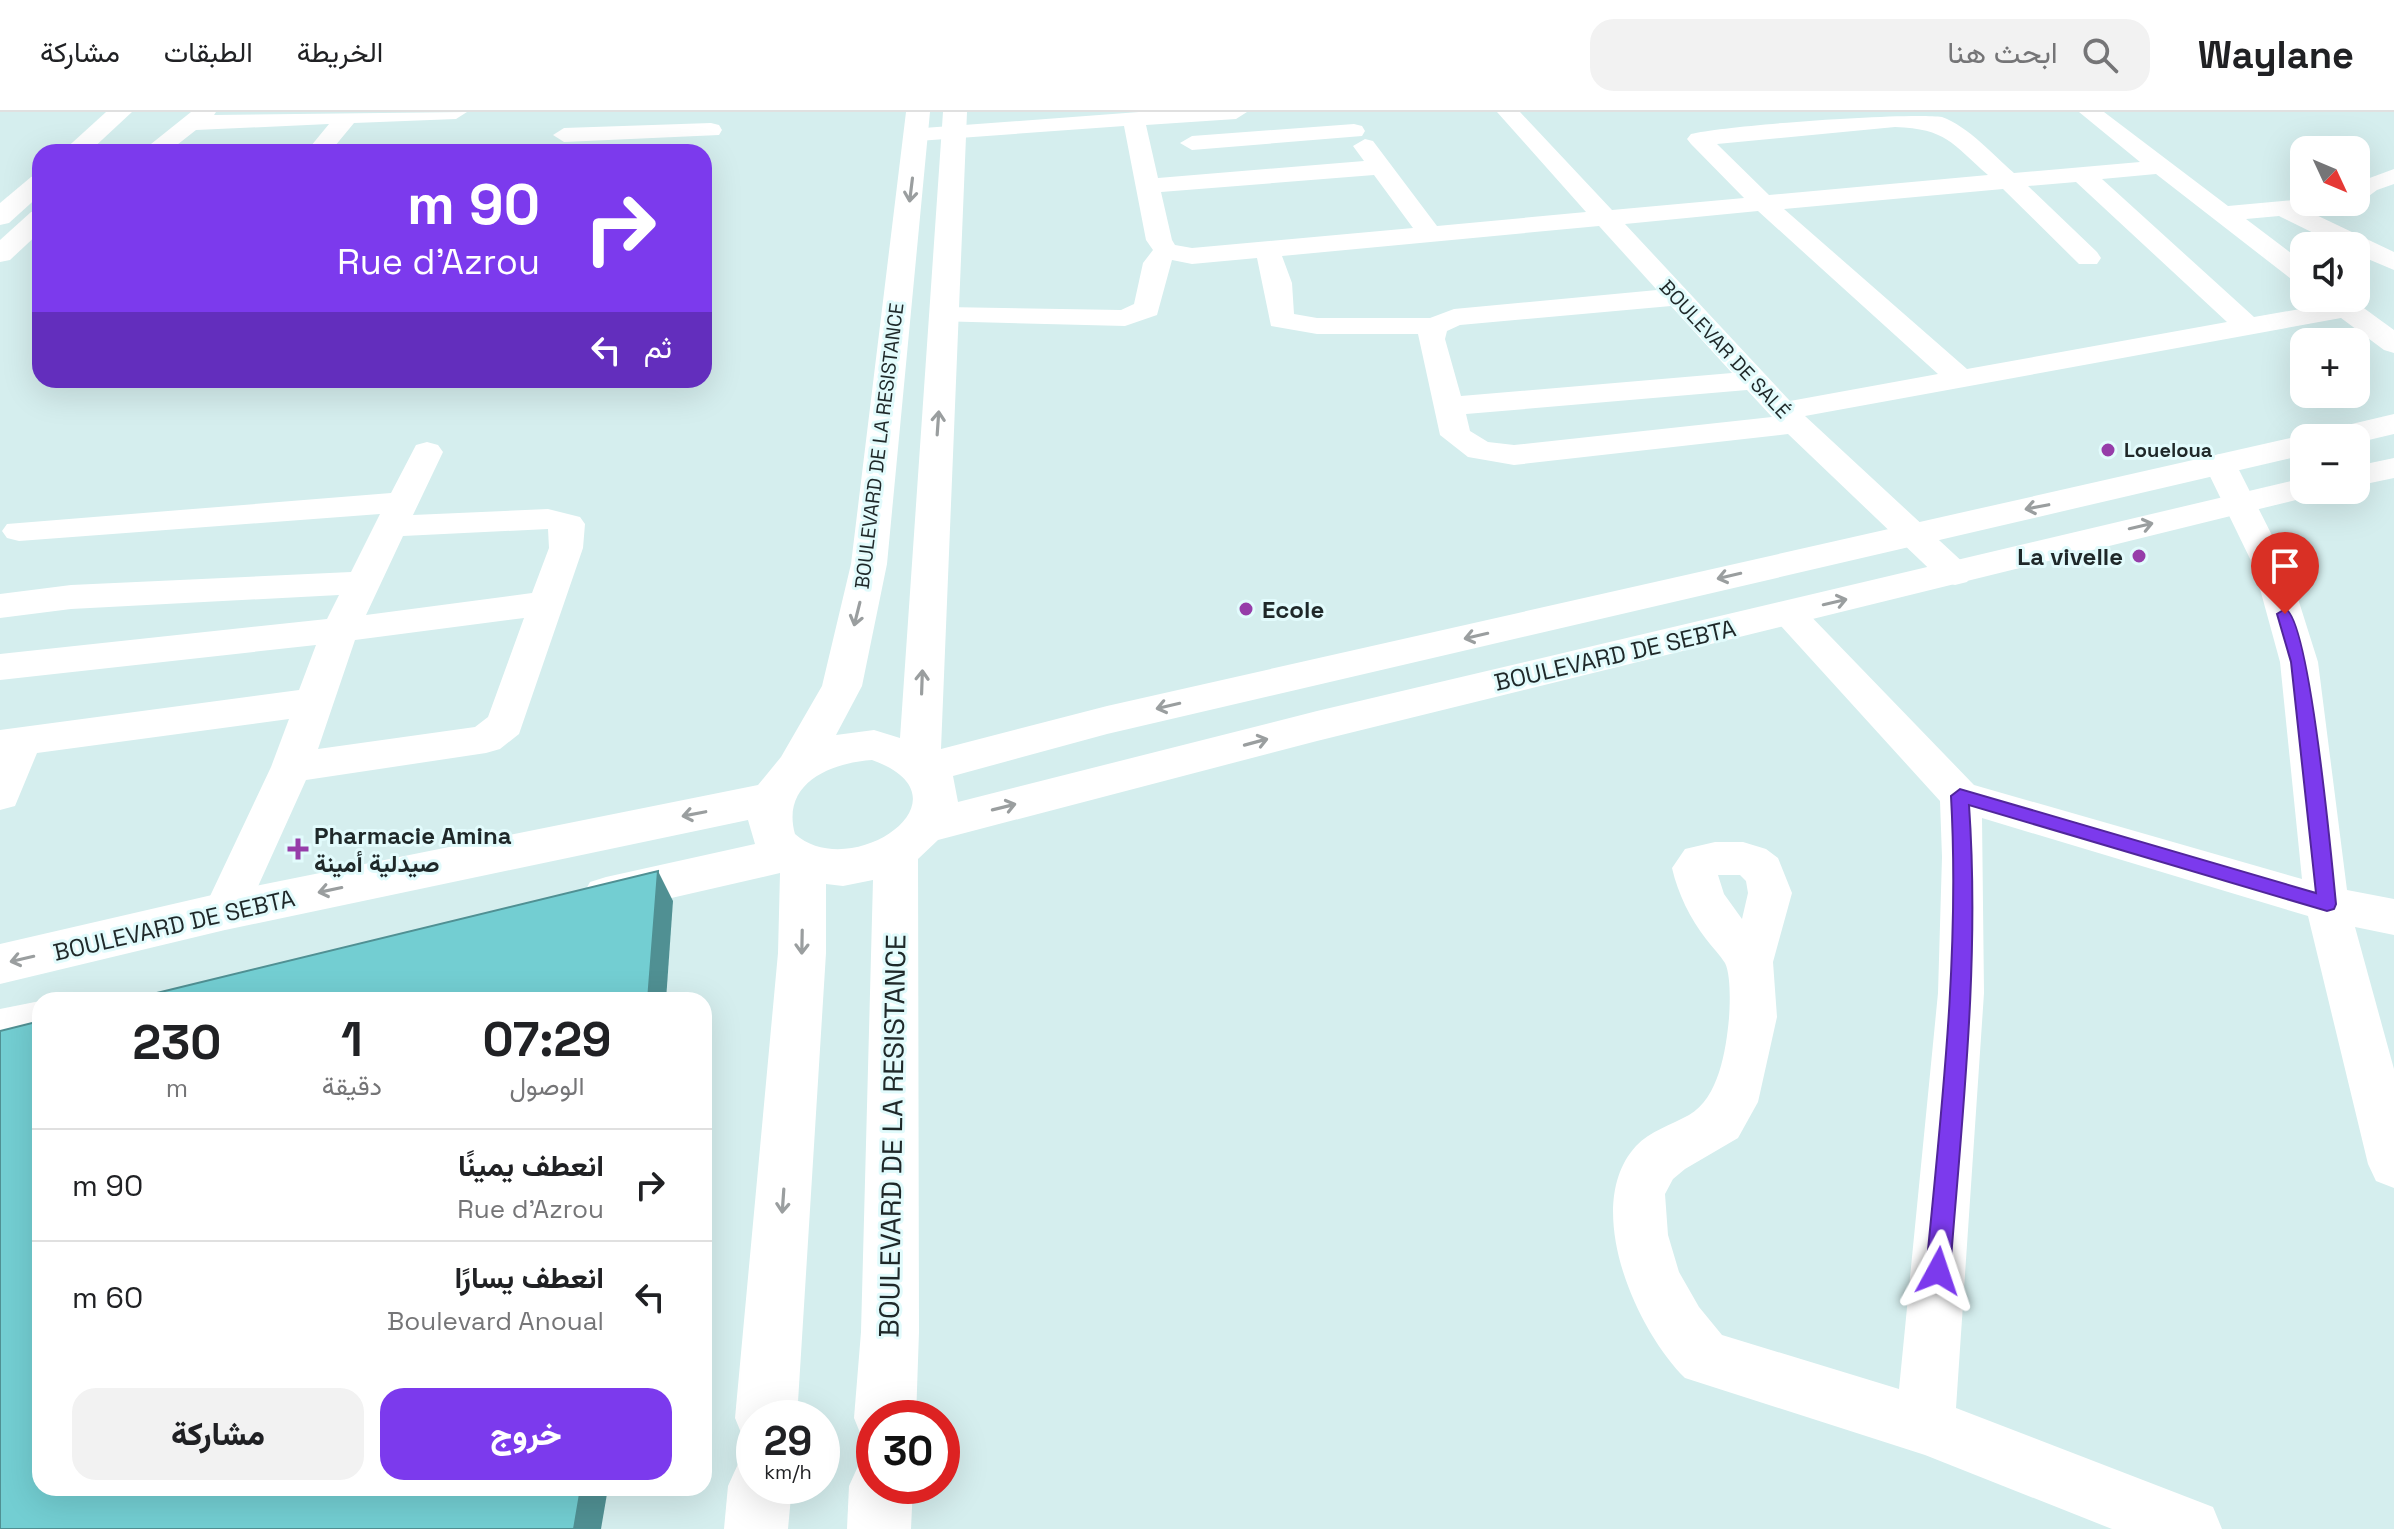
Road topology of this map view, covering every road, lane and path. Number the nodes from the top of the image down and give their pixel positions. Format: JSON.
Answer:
{"nodes":[{"id":1,"x":120,"y":112,"type":"edge"},
{"id":2,"x":456,"y":112,"type":"edge"},
{"id":3,"x":576,"y":112,"type":"edge"},
{"id":4,"x":1236,"y":112,"type":"edge"},
{"id":5,"x":1508,"y":112,"type":"edge"},
{"id":6,"x":2090,"y":112,"type":"edge"},
{"id":7,"x":424,"y":113,"type":"edge"},
{"id":8,"x":275,"y":116,"type":"edge"},
{"id":9,"x":348,"y":116,"type":"junction"},
{"id":10,"x":200,"y":118,"type":"edge"},
{"id":11,"x":1064,"y":118,"type":"edge"},
{"id":12,"x":1134,"y":120,"type":"junction"},
{"id":13,"x":713,"y":121,"type":"edge"},
{"id":14,"x":143,"y":122,"type":"dead end"},
{"id":15,"x":954,"y":122,"type":"edge"},
{"id":16,"x":1347,"y":122,"type":"edge"},
{"id":17,"x":918,"y":123,"type":"edge"},
{"id":18,"x":122,"y":142,"type":"dead end"},
{"id":19,"x":629,"y":142,"type":"edge"},
{"id":20,"x":83,"y":144,"type":"edge"},
{"id":21,"x":164,"y":144,"type":"edge"},
{"id":22,"x":325,"y":144,"type":"edge"},
{"id":23,"x":559,"y":144,"type":"edge"},
{"id":24,"x":707,"y":144,"type":"edge"},
{"id":25,"x":1138,"y":147,"type":"junction"},
{"id":26,"x":1380,"y":167,"type":"junction"},
{"id":27,"x":2158,"y":167,"type":"junction"},
{"id":28,"x":2080,"y":172,"type":"junction"},
{"id":29,"x":2394,"y":176,"type":"edge"},
{"id":30,"x":2007,"y":179,"type":"junction"},
{"id":31,"x":2370,"y":184,"type":"edge"},
{"id":32,"x":1148,"y":186,"type":"junction"},
{"id":33,"x":32,"y":189,"type":"edge"},
{"id":34,"x":1764,"y":204,"type":"junction"},
{"id":35,"x":2290,"y":209,"type":"edge"},
{"id":36,"x":2286,"y":210,"type":"junction"},
{"id":37,"x":2224,"y":214,"type":"junction"},
{"id":38,"x":0,"y":217,"type":"edge"},
{"id":39,"x":1605,"y":218,"type":"junction"},
{"id":40,"x":32,"y":225,"type":"edge"},
{"id":41,"x":1431,"y":235,"type":"junction"},
{"id":42,"x":1267,"y":249,"type":"junction"},
{"id":43,"x":1166,"y":251,"type":"junction"},
{"id":44,"x":0,"y":254,"type":"edge"},
{"id":45,"x":2088,"y":258,"type":"dead end"},
{"id":46,"x":2394,"y":262,"type":"edge"},
{"id":47,"x":2290,"y":265,"type":"edge"},
{"id":48,"x":1675,"y":297,"type":"junction"},
{"id":49,"x":2306,"y":312,"type":"edge"},
{"id":50,"x":2352,"y":312,"type":"edge"},
{"id":51,"x":945,"y":315,"type":"junction"},
{"id":52,"x":1434,"y":326,"type":"junction"},
{"id":53,"x":2247,"y":326,"type":"junction"},
{"id":54,"x":2389,"y":334,"type":"edge"},
{"id":55,"x":1961,"y":379,"type":"junction"},
{"id":56,"x":1754,"y":380,"type":"junction"},
{"id":57,"x":1447,"y":406,"type":"junction"},
{"id":58,"x":1790,"y":417,"type":"junction"},
{"id":59,"x":2394,"y":424,"type":"edge"},
{"id":60,"x":2370,"y":430,"type":"edge"},
{"id":61,"x":2290,"y":448,"type":"edge"},
{"id":62,"x":427,"y":452,"type":"dead end"},
{"id":63,"x":2220,"y":464,"type":"junction"},
{"id":64,"x":2394,"y":468,"type":"edge"},
{"id":65,"x":2370,"y":473,"type":"edge"},
{"id":66,"x":2290,"y":491,"type":"edge"},
{"id":67,"x":2241,"y":503,"type":"junction"},
{"id":68,"x":395,"y":514,"type":"junction"},
{"id":69,"x":19,"y":531,"type":"dead end"},
{"id":70,"x":1909,"y":533,"type":"junction"},
{"id":71,"x":1955,"y":574,"type":"junction"},
{"id":72,"x":363,"y":583,"type":"junction"},
{"id":73,"x":547,"y":603,"type":"junction"},
{"id":74,"x":0,"y":606,"type":"edge"},
{"id":75,"x":1788,"y":614,"type":"junction"},
{"id":76,"x":340,"y":630,"type":"junction"},
{"id":77,"x":0,"y":667,"type":"edge"},
{"id":78,"x":314,"y":702,"type":"junction"},
{"id":79,"x":11,"y":743,"type":"edge"},
{"id":80,"x":924,"y":764,"type":"junction"},
{"id":81,"x":291,"y":767,"type":"junction"},
{"id":82,"x":784,"y":783,"type":"junction"},
{"id":83,"x":0,"y":795,"type":"edge"},
{"id":84,"x":1960,"y":796,"type":"junction"},
{"id":85,"x":912,"y":840,"type":"junction"},
{"id":86,"x":795,"y":859,"type":"junction"},
{"id":87,"x":2327,"y":904,"type":"junction"},
{"id":88,"x":557,"y":906,"type":"edge"},
{"id":89,"x":225,"y":911,"type":"junction"},
{"id":90,"x":2394,"y":917,"type":"edge"},
{"id":91,"x":1750,"y":960,"type":"dead end"},
{"id":92,"x":0,"y":964,"type":"edge"},
{"id":93,"x":32,"y":1024,"type":"edge"},
{"id":94,"x":0,"y":1031,"type":"edge"},
{"id":95,"x":2394,"y":1164,"type":"edge"},
{"id":96,"x":767,"y":1400,"type":"edge"},
{"id":97,"x":886,"y":1400,"type":"edge"},
{"id":98,"x":1925,"y":1426,"type":"junction"},
{"id":99,"x":758,"y":1504,"type":"edge"},
{"id":100,"x":880,"y":1504,"type":"edge"},
{"id":101,"x":756,"y":1529,"type":"edge"},
{"id":102,"x":879,"y":1529,"type":"edge"},
{"id":103,"x":2191,"y":1529,"type":"edge"}],
"edges":[{"from":1,"to":20,"type":"main road"},
{"from":2,"to":7,"type":"street"},
{"from":3,"to":23,"type":"street"},
{"from":4,"to":12,"type":"street"},
{"from":5,"to":39,"type":"street","name":"BOULEVAR DE SALÉ"},
{"from":6,"to":27,"type":"street"},
{"from":7,"to":9,"type":"street"},
{"from":8,"to":9,"type":"street"},
{"from":8,"to":10,"type":"street"},
{"from":9,"to":22,"type":"street"},
{"from":10,"to":21,"type":"street"},
{"from":11,"to":12,"type":"street"},
{"from":11,"to":15,"type":"street"},
{"from":12,"to":25,"type":"street"},
{"from":13,"to":19,"type":"street"},
{"from":13,"to":24,"type":"street"},
{"from":14,"to":18,"type":"main road"},
{"from":15,"to":17,"type":"street"},
{"from":15,"to":51,"type":"main road"},
{"from":16,"to":25,"type":"street"},
{"from":16,"to":26,"type":"street"},
{"from":17,"to":82,"type":"main road","name":"BOULEVARD DE LA RESISTANCE","one_way":true},
{"from":19,"to":23,"type":"street"},
{"from":25,"to":32,"type":"street"},
{"from":26,"to":32,"type":"street"},
{"from":26,"to":41,"type":"street"},
{"from":27,"to":28,"type":"street"},
{"from":27,"to":37,"type":"street"},
{"from":28,"to":30,"type":"street"},
{"from":28,"to":53,"type":"street"},
{"from":29,"to":31,"type":"street"},
{"from":30,"to":34,"type":"street"},
{"from":30,"to":34,"type":"street"},
{"from":30,"to":45,"type":"street"},
{"from":32,"to":43,"type":"street"},
{"from":33,"to":38,"type":"main road"},
{"from":34,"to":39,"type":"street"},
{"from":34,"to":55,"type":"street"},
{"from":35,"to":36,"type":"street"},
{"from":36,"to":37,"type":"street"},
{"from":36,"to":46,"type":"street"},
{"from":37,"to":47,"type":"street"},
{"from":39,"to":41,"type":"street"},
{"from":39,"to":48,"type":"street","name":"BOULEVAR DE SALÉ"},
{"from":40,"to":44,"type":"main road"},
{"from":41,"to":42,"type":"street"},
{"from":42,"to":43,"type":"street"},
{"from":42,"to":52,"type":"street"},
{"from":43,"to":51,"type":"street"},
{"from":48,"to":52,"type":"street"},
{"from":48,"to":56,"type":"street","name":"BOULEVAR DE SALÉ"},
{"from":49,"to":53,"type":"street"},
{"from":50,"to":54,"type":"street"},
{"from":80,"to":51,"type":"main road","one_way":true},
{"from":52,"to":57,"type":"street"},
{"from":53,"to":55,"type":"street"},
{"from":55,"to":58,"type":"street"},
{"from":56,"to":57,"type":"street"},
{"from":56,"to":58,"type":"street","name":"BOULEVAR DE SALÉ"},
{"from":57,"to":58,"type":"street"},
{"from":58,"to":70,"type":"street","name":"BOULEVAR DE SALÉ"},
{"from":59,"to":60,"type":"main road"},
{"from":61,"to":63,"type":"main road","name":"BOULEVARD DE SEBTA"},
{"from":62,"to":68,"type":"street"},
{"from":63,"to":67,"type":"street"},
{"from":63,"to":70,"type":"main road","name":"BOULEVARD DE SEBTA","one_way":true},
{"from":64,"to":65,"type":"main road"},
{"from":66,"to":67,"type":"main road","name":"BOULEVARD DE SEBTA"},
{"from":71,"to":67,"type":"main road","name":"BOULEVARD DE SEBTA","one_way":true},
{"from":67,"to":87,"type":"street"},
{"from":68,"to":69,"type":"street"},
{"from":68,"to":72,"type":"street"},
{"from":68,"to":73,"type":"street"},
{"from":70,"to":71,"type":"street","name":"BOULEVAR DE SALÉ"},
{"from":70,"to":80,"type":"main road","name":"BOULEVARD DE SEBTA","one_way":true},
{"from":75,"to":71,"type":"main road","name":"BOULEVARD DE SEBTA","one_way":true},
{"from":72,"to":74,"type":"street"},
{"from":72,"to":76,"type":"street"},
{"from":73,"to":76,"type":"street"},
{"from":73,"to":81,"type":"street"},
{"from":75,"to":84,"type":"street"},
{"from":85,"to":75,"type":"main road","name":"BOULEVARD DE SEBTA","one_way":true},
{"from":76,"to":77,"type":"street"},
{"from":76,"to":78,"type":"street"},
{"from":78,"to":79,"type":"street"},
{"from":78,"to":81,"type":"street"},
{"from":79,"to":83,"type":"street"},
{"from":80,"to":82,"type":"main road"},
{"from":80,"to":85,"type":"main road"},
{"from":81,"to":89,"type":"street"},
{"from":82,"to":86,"type":"main road"},
{"from":82,"to":89,"type":"main road","name":"BOULEVARD DE SEBTA","one_way":true},
{"from":84,"to":87,"type":"street"},
{"from":84,"to":98,"type":"street"},
{"from":85,"to":86,"type":"main road"},
{"from":85,"to":97,"type":"main road","name":"BOULEVARD DE LA RESISTANCE"},
{"from":86,"to":88,"type":"main road"},
{"from":86,"to":96,"type":"main road","one_way":true},
{"from":87,"to":90,"type":"street"},
{"from":87,"to":95,"type":"street"},
{"from":89,"to":92,"type":"main road","name":"BOULEVARD DE SEBTA","one_way":true},
{"from":91,"to":98,"type":"street"},
{"from":93,"to":94,"type":"main road"},
{"from":98,"to":103,"type":"street"},
{"from":99,"to":101,"type":"main road"},
{"from":100,"to":102,"type":"main road"}]}
